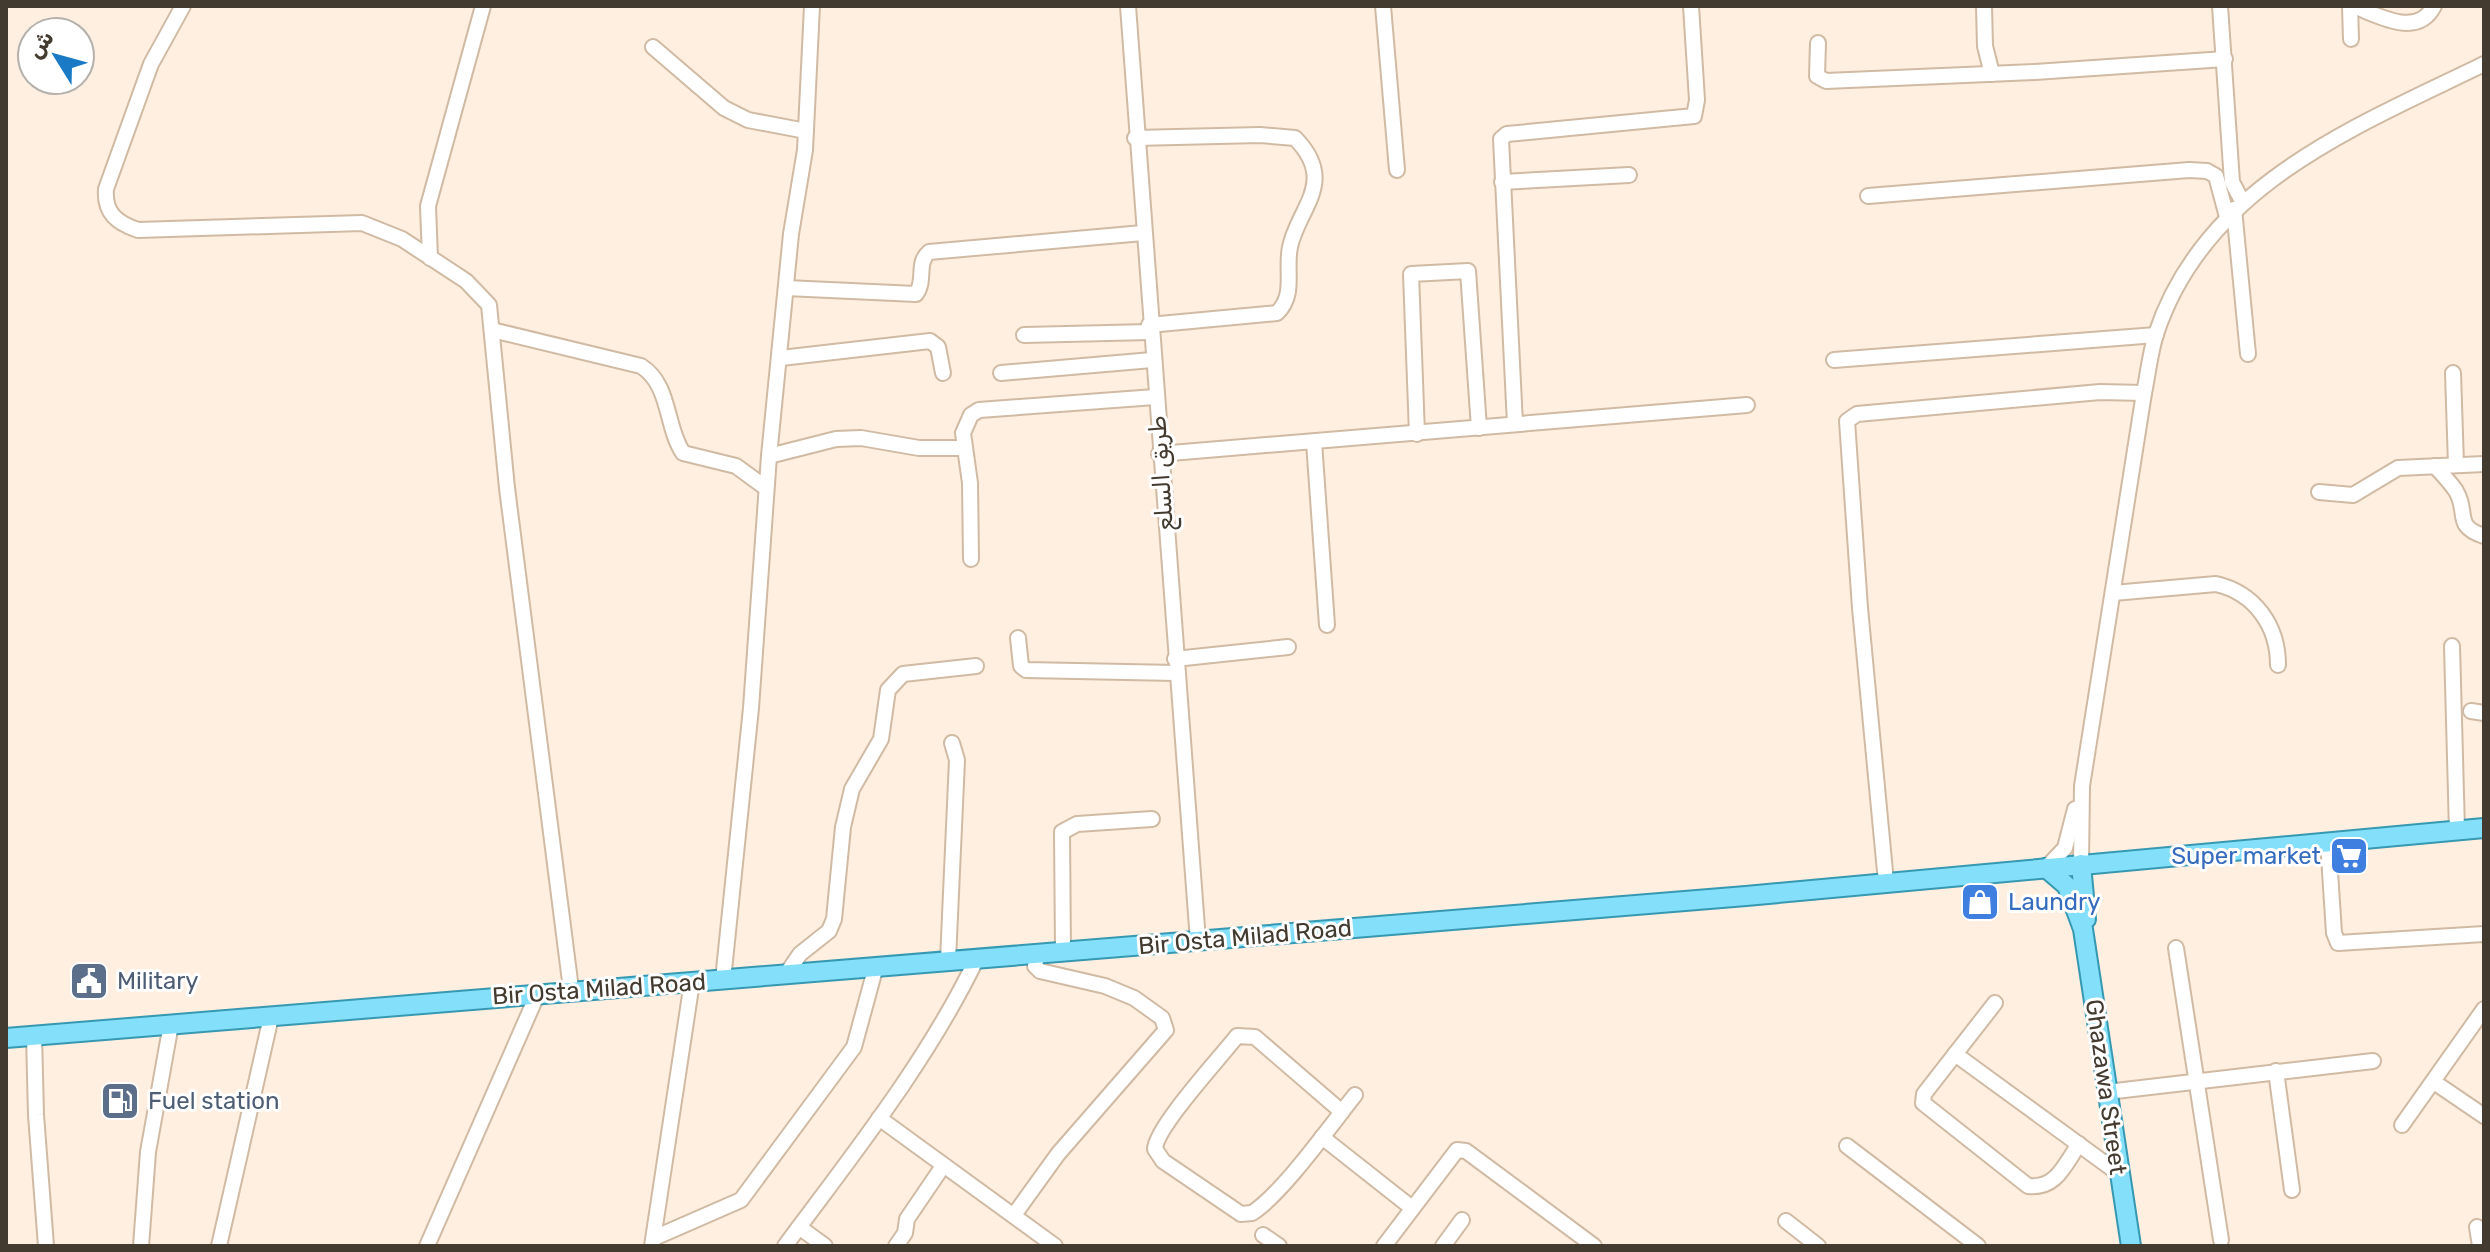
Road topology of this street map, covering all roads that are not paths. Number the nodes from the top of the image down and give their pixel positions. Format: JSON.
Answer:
{"nodes":[{"id":1,"x":183,"y":6,"type":"edge"},
{"id":2,"x":483,"y":6,"type":"edge"},
{"id":3,"x":812,"y":6,"type":"edge"},
{"id":4,"x":1128,"y":6,"type":"edge"},
{"id":5,"x":1383,"y":6,"type":"edge"},
{"id":6,"x":1691,"y":6,"type":"edge"},
{"id":7,"x":1984,"y":6,"type":"edge"},
{"id":8,"x":2220,"y":6,"type":"edge"},
{"id":9,"x":2351,"y":6,"type":"edge"},
{"id":10,"x":2434,"y":6,"type":"edge"},
{"id":11,"x":2351,"y":39,"type":"dead end"},
{"id":12,"x":1818,"y":43,"type":"dead end"},
{"id":13,"x":653,"y":47,"type":"dead end"},
{"id":14,"x":2225,"y":59,"type":"junction"},
{"id":15,"x":2484,"y":64,"type":"edge"},
{"id":16,"x":1992,"y":74,"type":"junction"},
{"id":17,"x":806,"y":131,"type":"junction"},
{"id":18,"x":1135,"y":138,"type":"junction"},
{"id":19,"x":1397,"y":170,"type":"dead end"},
{"id":20,"x":1629,"y":175,"type":"dead end"},
{"id":21,"x":1502,"y":182,"type":"junction"},
{"id":22,"x":1868,"y":196,"type":"dead end"},
{"id":23,"x":2235,"y":209,"type":"junction"},
{"id":24,"x":1143,"y":233,"type":"junction"},
{"id":25,"x":430,"y":258,"type":"junction"},
{"id":26,"x":786,"y":288,"type":"junction"},
{"id":27,"x":1150,"y":329,"type":"junction"},
{"id":28,"x":492,"y":330,"type":"junction"},
{"id":29,"x":1024,"y":335,"type":"dead end"},
{"id":30,"x":2156,"y":335,"type":"junction"},
{"id":31,"x":2248,"y":354,"type":"dead end"},
{"id":32,"x":781,"y":358,"type":"junction"},
{"id":33,"x":1152,"y":360,"type":"junction"},
{"id":34,"x":1834,"y":360,"type":"dead end"},
{"id":35,"x":943,"y":373,"type":"dead end"},
{"id":36,"x":1001,"y":373,"type":"dead end"},
{"id":37,"x":2453,"y":373,"type":"dead end"},
{"id":38,"x":2144,"y":393,"type":"junction"},
{"id":39,"x":1155,"y":397,"type":"junction"},
{"id":40,"x":1747,"y":405,"type":"dead end"},
{"id":41,"x":1515,"y":424,"type":"junction"},
{"id":42,"x":1479,"y":428,"type":"junction"},
{"id":43,"x":1417,"y":434,"type":"junction"},
{"id":44,"x":1314,"y":442,"type":"junction"},
{"id":45,"x":965,"y":448,"type":"junction"},
{"id":46,"x":1159,"y":454,"type":"junction"},
{"id":47,"x":769,"y":456,"type":"junction"},
{"id":48,"x":2484,"y":464,"type":"edge"},
{"id":49,"x":2456,"y":465,"type":"junction"},
{"id":50,"x":2435,"y":466,"type":"junction"},
{"id":51,"x":766,"y":488,"type":"junction"},
{"id":52,"x":2319,"y":492,"type":"dead end"},
{"id":53,"x":2484,"y":536,"type":"edge"},
{"id":54,"x":971,"y":559,"type":"dead end"},
{"id":55,"x":2113,"y":593,"type":"junction"},
{"id":56,"x":1327,"y":625,"type":"dead end"},
{"id":57,"x":1018,"y":638,"type":"dead end"},
{"id":58,"x":2452,"y":646,"type":"dead end"},
{"id":59,"x":1288,"y":647,"type":"dead end"},
{"id":60,"x":2278,"y":665,"type":"dead end"},
{"id":61,"x":976,"y":666,"type":"dead end"},
{"id":62,"x":1175,"y":666,"type":"junction"},
{"id":63,"x":952,"y":743,"type":"dead end"},
{"id":64,"x":2082,"y":786,"type":"junction"},
{"id":65,"x":1152,"y":819,"type":"dead end"},
{"id":66,"x":2484,"y":828,"type":"edge"},
{"id":67,"x":2457,"y":831,"type":"junction"},
{"id":68,"x":2328,"y":841,"type":"junction"},
{"id":69,"x":2081,"y":864,"type":"junction"},
{"id":70,"x":2046,"y":868,"type":"junction"},
{"id":71,"x":1886,"y":882,"type":"junction"},
{"id":72,"x":2083,"y":929,"type":"junction"},
{"id":73,"x":2484,"y":934,"type":"edge"},
{"id":74,"x":1198,"y":941,"type":"junction"},
{"id":75,"x":2176,"y":948,"type":"dead end"},
{"id":76,"x":1063,"y":951,"type":"junction"},
{"id":77,"x":1037,"y":954,"type":"junction"},
{"id":78,"x":977,"y":958,"type":"junction"},
{"id":79,"x":948,"y":960,"type":"junction"},
{"id":80,"x":876,"y":966,"type":"junction"},
{"id":81,"x":785,"y":976,"type":"junction"},
{"id":82,"x":723,"y":980,"type":"junction"},
{"id":83,"x":692,"y":982,"type":"junction"},
{"id":84,"x":571,"y":989,"type":"junction"},
{"id":85,"x":538,"y":993,"type":"junction"},
{"id":86,"x":1995,"y":1003,"type":"dead end"},
{"id":87,"x":2484,"y":1009,"type":"edge"},
{"id":88,"x":271,"y":1017,"type":"junction"},
{"id":89,"x":171,"y":1024,"type":"junction"},
{"id":90,"x":34,"y":1036,"type":"junction"},
{"id":91,"x":6,"y":1038,"type":"edge"},
{"id":92,"x":1955,"y":1054,"type":"junction"},
{"id":93,"x":2373,"y":1061,"type":"dead end"},
{"id":94,"x":2276,"y":1071,"type":"junction"},
{"id":95,"x":2195,"y":1079,"type":"junction"},
{"id":96,"x":2434,"y":1082,"type":"junction"},
{"id":97,"x":2107,"y":1092,"type":"junction"},
{"id":98,"x":1355,"y":1095,"type":"dead end"},
{"id":99,"x":1342,"y":1112,"type":"junction"},
{"id":100,"x":2484,"y":1116,"type":"edge"},
{"id":101,"x":879,"y":1118,"type":"junction"},
{"id":102,"x":2402,"y":1125,"type":"dead end"},
{"id":103,"x":1322,"y":1137,"type":"junction"},
{"id":104,"x":2079,"y":1144,"type":"junction"},
{"id":105,"x":1847,"y":1146,"type":"dead end"},
{"id":106,"x":943,"y":1166,"type":"junction"},
{"id":107,"x":2118,"y":1173,"type":"junction"},
{"id":108,"x":2292,"y":1190,"type":"dead end"},
{"id":109,"x":1412,"y":1208,"type":"junction"},
{"id":110,"x":1014,"y":1215,"type":"junction"},
{"id":111,"x":1462,"y":1220,"type":"dead end"},
{"id":112,"x":1786,"y":1221,"type":"dead end"},
{"id":113,"x":799,"y":1227,"type":"junction"},
{"id":114,"x":2477,"y":1227,"type":"dead end"},
{"id":115,"x":1263,"y":1235,"type":"dead end"},
{"id":116,"x":2221,"y":1240,"type":"dead end"},
{"id":117,"x":653,"y":1242,"type":"edge"},
{"id":118,"x":46,"y":1246,"type":"edge"},
{"id":119,"x":141,"y":1246,"type":"edge"},
{"id":120,"x":219,"y":1246,"type":"edge"},
{"id":121,"x":427,"y":1246,"type":"edge"},
{"id":122,"x":785,"y":1246,"type":"edge"},
{"id":123,"x":825,"y":1246,"type":"edge"},
{"id":124,"x":896,"y":1246,"type":"edge"},
{"id":125,"x":1055,"y":1246,"type":"edge"},
{"id":126,"x":1279,"y":1246,"type":"edge"},
{"id":127,"x":1384,"y":1246,"type":"edge"},
{"id":128,"x":1443,"y":1246,"type":"edge"},
{"id":129,"x":1593,"y":1246,"type":"edge"},
{"id":130,"x":1818,"y":1246,"type":"edge"},
{"id":131,"x":1978,"y":1246,"type":"edge"},
{"id":132,"x":2131,"y":1246,"type":"edge"},
{"id":133,"x":2480,"y":1246,"type":"edge"}],
"edges":[{"from":1,"to":25,"type":"street"},
{"from":2,"to":25,"type":"street"},
{"from":3,"to":17,"type":"street"},
{"from":4,"to":18,"type":"street","name":"طريق السلع"},
{"from":5,"to":19,"type":"street"},
{"from":6,"to":21,"type":"street"},
{"from":7,"to":16,"type":"street"},
{"from":8,"to":14,"type":"street"},
{"from":9,"to":10,"type":"street"},
{"from":9,"to":11,"type":"street"},
{"from":12,"to":16,"type":"street"},
{"from":13,"to":17,"type":"street"},
{"from":14,"to":16,"type":"street"},
{"from":14,"to":23,"type":"street"},
{"from":15,"to":23,"type":"street"},
{"from":17,"to":26,"type":"street"},
{"from":18,"to":24,"type":"street","name":"طريق السلع"},
{"from":18,"to":27,"type":"street"},
{"from":20,"to":21,"type":"street"},
{"from":21,"to":41,"type":"street"},
{"from":22,"to":23,"type":"street"},
{"from":23,"to":30,"type":"street"},
{"from":23,"to":31,"type":"street"},
{"from":24,"to":26,"type":"street"},
{"from":24,"to":27,"type":"street","name":"طريق السلع"},
{"from":25,"to":28,"type":"street"},
{"from":26,"to":32,"type":"street"},
{"from":27,"to":29,"type":"street"},
{"from":27,"to":33,"type":"street","name":"طريق السلع"},
{"from":28,"to":51,"type":"street"},
{"from":28,"to":84,"type":"street"},
{"from":30,"to":34,"type":"street"},
{"from":30,"to":38,"type":"street"},
{"from":32,"to":35,"type":"street"},
{"from":32,"to":47,"type":"street"},
{"from":33,"to":36,"type":"street"},
{"from":33,"to":39,"type":"street","name":"طريق السلع"},
{"from":37,"to":49,"type":"street"},
{"from":38,"to":55,"type":"street"},
{"from":38,"to":71,"type":"street"},
{"from":39,"to":45,"type":"street"},
{"from":39,"to":46,"type":"street","name":"طريق السلع"},
{"from":40,"to":41,"type":"street"},
{"from":41,"to":42,"type":"street"},
{"from":42,"to":43,"type":"street"},
{"from":42,"to":43,"type":"street"},
{"from":43,"to":44,"type":"street"},
{"from":44,"to":46,"type":"street"},
{"from":44,"to":56,"type":"street"},
{"from":45,"to":47,"type":"street"},
{"from":45,"to":54,"type":"street"},
{"from":46,"to":62,"type":"street","name":"طريق السلع"},
{"from":47,"to":51,"type":"street"},
{"from":48,"to":49,"type":"street"},
{"from":49,"to":50,"type":"street"},
{"from":50,"to":52,"type":"street"},
{"from":50,"to":53,"type":"street"},
{"from":51,"to":82,"type":"street"},
{"from":55,"to":60,"type":"street"},
{"from":55,"to":64,"type":"street"},
{"from":57,"to":62,"type":"street"},
{"from":58,"to":67,"type":"street"},
{"from":59,"to":62,"type":"street"},
{"from":61,"to":81,"type":"street"},
{"from":62,"to":74,"type":"street","name":"طريق السلع"},
{"from":63,"to":79,"type":"street"},
{"from":64,"to":69,"type":"street"},
{"from":64,"to":70,"type":"street"},
{"from":65,"to":76,"type":"street"},
{"from":66,"to":67,"type":"main road","name":"Bir Osta Milad Road"},
{"from":67,"to":68,"type":"main road","name":"Bir Osta Milad Road"},
{"from":68,"to":69,"type":"main road","name":"Bir Osta Milad Road"},
{"from":68,"to":73,"type":"street"},
{"from":69,"to":70,"type":"main road","name":"Bir Osta Milad Road"},
{"from":69,"to":72,"type":"main road"},
{"from":70,"to":71,"type":"main road","name":"Bir Osta Milad Road"},
{"from":70,"to":72,"type":"main road"},
{"from":71,"to":74,"type":"main road","name":"Bir Osta Milad Road"},
{"from":72,"to":97,"type":"main road","name":"Ghazawa Street"},
{"from":74,"to":76,"type":"main road","name":"Bir Osta Milad Road"},
{"from":75,"to":95,"type":"street"},
{"from":76,"to":77,"type":"main road","name":"Bir Osta Milad Road"},
{"from":77,"to":78,"type":"main road","name":"Bir Osta Milad Road"},
{"from":77,"to":110,"type":"street"},
{"from":78,"to":79,"type":"main road","name":"Bir Osta Milad Road"},
{"from":78,"to":101,"type":"street"},
{"from":79,"to":80,"type":"main road","name":"Bir Osta Milad Road"},
{"from":80,"to":81,"type":"main road","name":"Bir Osta Milad Road"},
{"from":80,"to":117,"type":"street"},
{"from":81,"to":82,"type":"main road","name":"Bir Osta Milad Road"},
{"from":82,"to":83,"type":"main road","name":"Bir Osta Milad Road"},
{"from":83,"to":84,"type":"main road","name":"Bir Osta Milad Road"},
{"from":83,"to":117,"type":"street"},
{"from":84,"to":85,"type":"main road","name":"Bir Osta Milad Road"},
{"from":85,"to":88,"type":"main road","name":"Bir Osta Milad Road"},
{"from":85,"to":121,"type":"street"},
{"from":86,"to":92,"type":"street"},
{"from":87,"to":96,"type":"street"},
{"from":88,"to":89,"type":"main road","name":"Bir Osta Milad Road"},
{"from":88,"to":120,"type":"street"},
{"from":89,"to":90,"type":"main road","name":"Bir Osta Milad Road"},
{"from":89,"to":119,"type":"street"},
{"from":90,"to":91,"type":"main road","name":"Bir Osta Milad Road"},
{"from":90,"to":118,"type":"street"},
{"from":92,"to":104,"type":"street"},
{"from":92,"to":104,"type":"street"},
{"from":93,"to":94,"type":"street"},
{"from":94,"to":95,"type":"street"},
{"from":94,"to":108,"type":"street"},
{"from":95,"to":97,"type":"street"},
{"from":95,"to":116,"type":"street"},
{"from":96,"to":100,"type":"street"},
{"from":96,"to":102,"type":"street"},
{"from":97,"to":107,"type":"main road","name":"Ghazawa Street"},
{"from":98,"to":99,"type":"street"},
{"from":99,"to":103,"type":"street"},
{"from":99,"to":103,"type":"street"},
{"from":101,"to":106,"type":"street"},
{"from":101,"to":113,"type":"street"},
{"from":103,"to":109,"type":"street"},
{"from":104,"to":107,"type":"street"},
{"from":105,"to":131,"type":"street"},
{"from":106,"to":110,"type":"street"},
{"from":106,"to":124,"type":"street"},
{"from":107,"to":132,"type":"main road","name":"Ghazawa Street"},
{"from":109,"to":127,"type":"street"},
{"from":109,"to":129,"type":"street"},
{"from":110,"to":125,"type":"street"},
{"from":111,"to":128,"type":"street"},
{"from":112,"to":130,"type":"street"},
{"from":113,"to":122,"type":"street"},
{"from":113,"to":123,"type":"street"},
{"from":114,"to":133,"type":"street"},
{"from":115,"to":126,"type":"street"}]}
